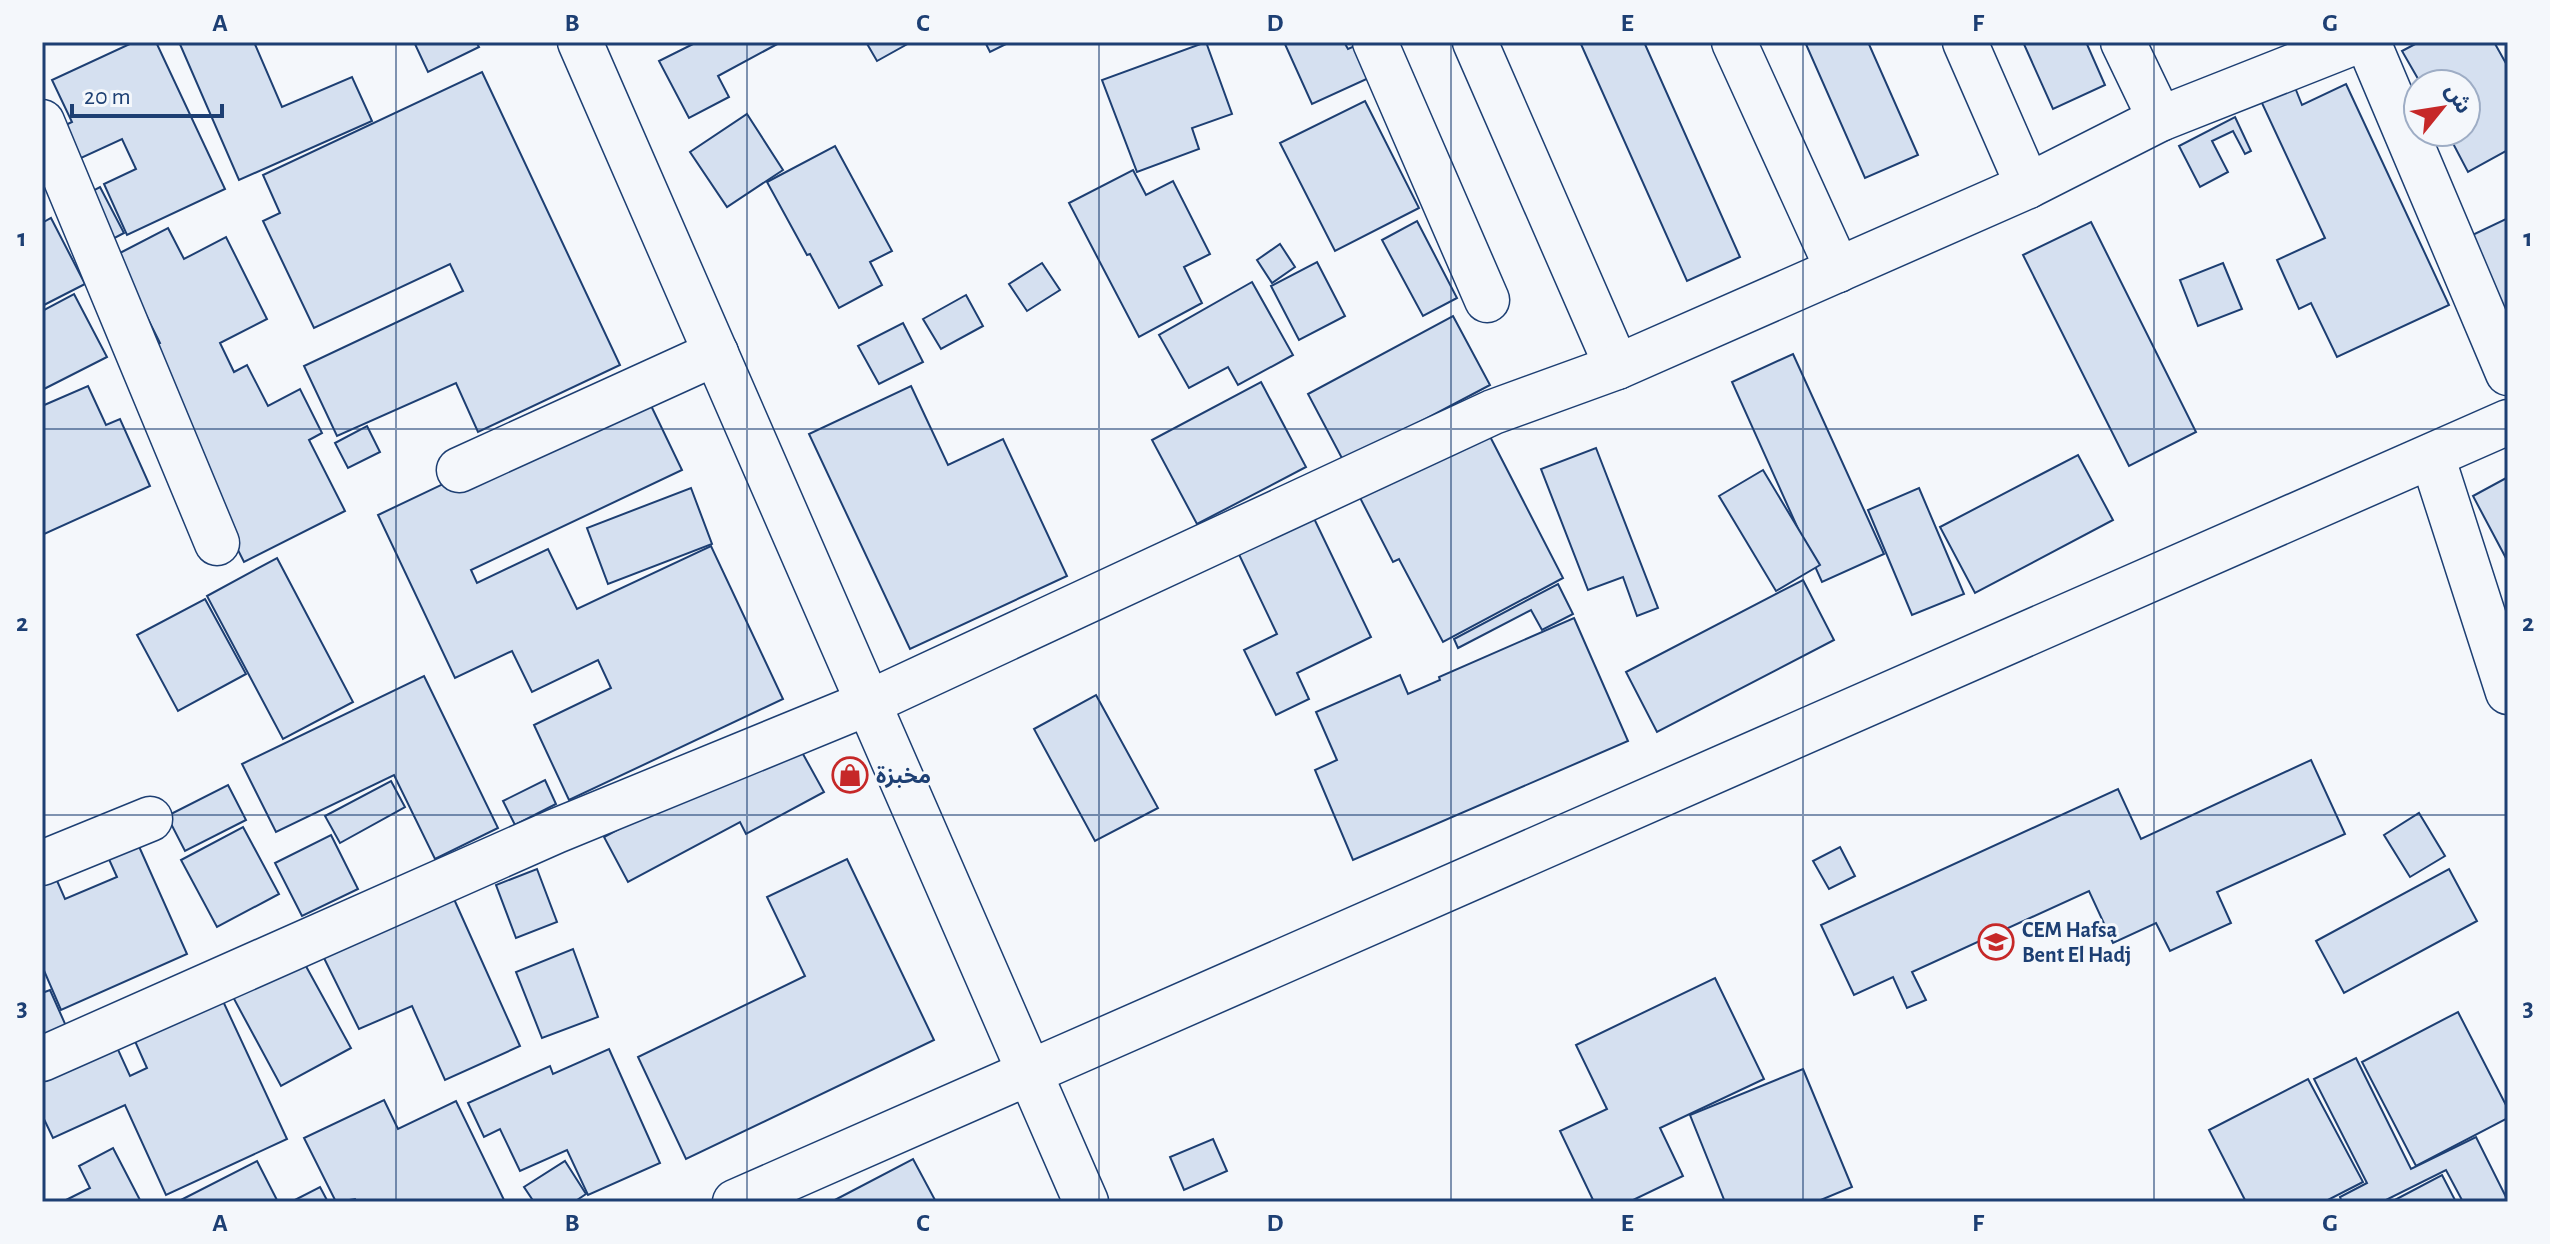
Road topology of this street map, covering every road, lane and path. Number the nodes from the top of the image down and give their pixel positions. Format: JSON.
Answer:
{"nodes":[{"id":1,"x":580,"y":42,"type":"edge"},
{"id":2,"x":1375,"y":42,"type":"edge"},
{"id":3,"x":1475,"y":42,"type":"edge"},
{"id":4,"x":1734,"y":42,"type":"edge"},
{"id":5,"x":1965,"y":42,"type":"edge"},
{"id":6,"x":2123,"y":42,"type":"edge"},
{"id":7,"x":2355,"y":42,"type":"edge"},
{"id":8,"x":2368,"y":42,"type":"edge"},
{"id":9,"x":2160,"y":119,"type":"junction"},
{"id":10,"x":42,"y":122,"type":"edge"},
{"id":11,"x":2028,"y":186,"type":"junction"},
{"id":12,"x":1838,"y":270,"type":"junction"},
{"id":13,"x":1487,"y":300,"type":"dead end"},
{"id":14,"x":716,"y":353,"type":"junction"},
{"id":15,"x":1617,"y":367,"type":"junction"},
{"id":16,"x":2508,"y":373,"type":"edge"},
{"id":17,"x":2508,"y":422,"type":"edge"},
{"id":18,"x":2432,"y":456,"type":"junction"},
{"id":19,"x":459,"y":470,"type":"dead end"},
{"id":20,"x":217,"y":543,"type":"dead end"},
{"id":21,"x":2508,"y":692,"type":"edge"},
{"id":22,"x":868,"y":703,"type":"junction"},
{"id":23,"x":150,"y":819,"type":"dead end"},
{"id":24,"x":42,"y":863,"type":"edge"},
{"id":25,"x":42,"y":1059,"type":"edge"},
{"id":26,"x":1029,"y":1072,"type":"junction"},
{"id":27,"x":735,"y":1202,"type":"edge"},
{"id":28,"x":1086,"y":1202,"type":"edge"}],
"edges":[{"from":1,"to":14,"type":"street"},
{"from":2,"to":13,"type":"street"},
{"from":3,"to":15,"type":"street"},
{"from":4,"to":12,"type":"street"},
{"from":5,"to":11,"type":"street"},
{"from":6,"to":9,"type":"street"},
{"from":7,"to":9,"type":"street"},
{"from":8,"to":16,"type":"street"},
{"from":9,"to":11,"type":"street"},
{"from":10,"to":20,"type":"street"},
{"from":11,"to":12,"type":"street"},
{"from":12,"to":15,"type":"street"},
{"from":14,"to":19,"type":"street"},
{"from":14,"to":22,"type":"street"},
{"from":15,"to":22,"type":"street"},
{"from":17,"to":18,"type":"street"},
{"from":18,"to":21,"type":"street"},
{"from":18,"to":26,"type":"street"},
{"from":22,"to":25,"type":"street"},
{"from":22,"to":26,"type":"street"},
{"from":23,"to":24,"type":"street"},
{"from":26,"to":27,"type":"street"},
{"from":26,"to":28,"type":"street"}]}
